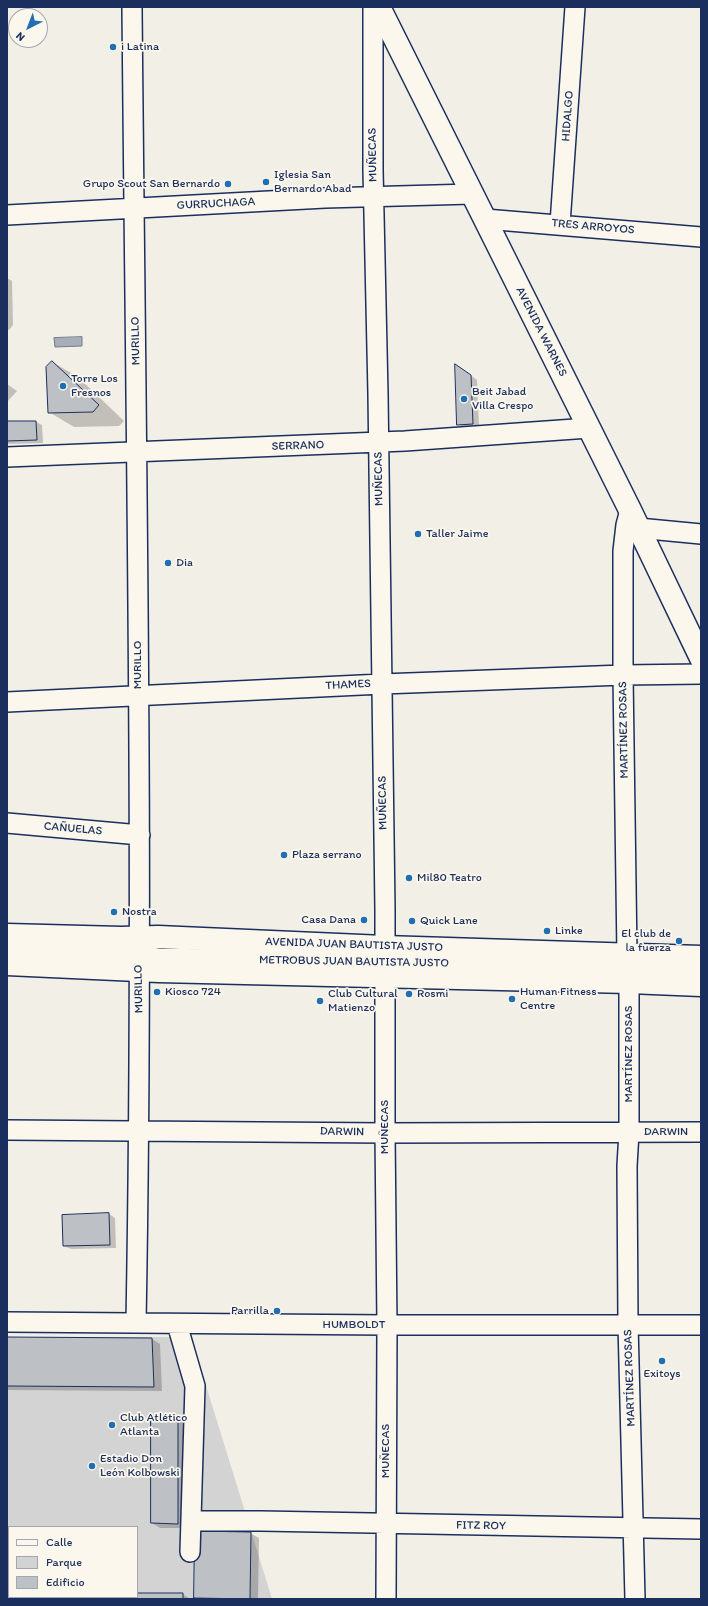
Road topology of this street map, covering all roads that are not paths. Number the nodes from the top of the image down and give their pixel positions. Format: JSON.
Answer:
{"nodes":[{"id":1,"x":132,"y":7,"type":"edge"},
{"id":2,"x":373,"y":7,"type":"edge"},
{"id":3,"x":379,"y":7,"type":"edge"},
{"id":4,"x":576,"y":7,"type":"edge"},
{"id":5,"x":472,"y":194,"type":"junction"},
{"id":6,"x":374,"y":197,"type":"junction"},
{"id":7,"x":134,"y":209,"type":"junction"},
{"id":8,"x":7,"y":215,"type":"edge"},
{"id":9,"x":485,"y":219,"type":"junction"},
{"id":10,"x":560,"y":224,"type":"junction"},
{"id":11,"x":701,"y":237,"type":"edge"},
{"id":12,"x":589,"y":428,"type":"junction"},
{"id":13,"x":378,"y":442,"type":"junction"},
{"id":14,"x":138,"y":452,"type":"junction"},
{"id":15,"x":7,"y":457,"type":"edge"},
{"id":16,"x":634,"y":519,"type":"junction"},
{"id":17,"x":701,"y":534,"type":"edge"},
{"id":18,"x":698,"y":666,"type":"edge"},
{"id":19,"x":623,"y":675,"type":"junction"},
{"id":20,"x":382,"y":684,"type":"junction"},
{"id":21,"x":138,"y":697,"type":"junction"},
{"id":22,"x":7,"y":702,"type":"edge"},
{"id":23,"x":7,"y":823,"type":"edge"},
{"id":24,"x":140,"y":835,"type":"junction"},
{"id":25,"x":7,"y":935,"type":"edge"},
{"id":26,"x":7,"y":949,"type":"edge"},
{"id":27,"x":139,"y":954,"type":"junction"},
{"id":28,"x":701,"y":957,"type":"edge"},
{"id":29,"x":384,"y":962,"type":"junction"},
{"id":30,"x":7,"y":964,"type":"edge"},
{"id":31,"x":628,"y":968,"type":"junction"},
{"id":32,"x":701,"y":970,"type":"edge"},
{"id":33,"x":701,"y":985,"type":"edge"},
{"id":34,"x":7,"y":1130,"type":"edge"},
{"id":35,"x":140,"y":1130,"type":"junction"},
{"id":36,"x":629,"y":1132,"type":"junction"},
{"id":37,"x":701,"y":1132,"type":"edge"},
{"id":38,"x":384,"y":1133,"type":"junction"},
{"id":39,"x":7,"y":1322,"type":"edge"},
{"id":40,"x":136,"y":1323,"type":"junction"},
{"id":41,"x":177,"y":1324,"type":"junction"},
{"id":42,"x":628,"y":1324,"type":"junction"},
{"id":43,"x":387,"y":1325,"type":"junction"},
{"id":44,"x":701,"y":1325,"type":"edge"},
{"id":45,"x":191,"y":1521,"type":"junction"},
{"id":46,"x":386,"y":1524,"type":"junction"},
{"id":47,"x":634,"y":1529,"type":"junction"},
{"id":48,"x":701,"y":1529,"type":"edge"},
{"id":49,"x":190,"y":1552,"type":"dead end"},
{"id":50,"x":386,"y":1599,"type":"edge"},
{"id":51,"x":635,"y":1599,"type":"edge"}],
"edges":[{"from":1,"to":7,"type":"street","name":"MURILLO"},
{"from":2,"to":6,"type":"street","name":"MUÑECAS"},
{"from":3,"to":5,"type":"main road","name":"AVENIDA WARNES"},
{"from":4,"to":10,"type":"street","name":"HIDALGO"},
{"from":5,"to":6,"type":"street","name":"GURRUCHAGA"},
{"from":5,"to":9,"type":"main road","name":"AVENIDA WARNES"},
{"from":6,"to":7,"type":"street","name":"GURRUCHAGA"},
{"from":6,"to":13,"type":"street","name":"MUÑECAS"},
{"from":7,"to":8,"type":"street","name":"GURRUCHAGA"},
{"from":7,"to":14,"type":"street","name":"MURILLO"},
{"from":9,"to":10,"type":"street","name":"TRES ARROYOS"},
{"from":9,"to":12,"type":"main road","name":"AVENIDA WARNES"},
{"from":10,"to":11,"type":"street","name":"TRES ARROYOS"},
{"from":12,"to":13,"type":"street","name":"SERRANO"},
{"from":12,"to":16,"type":"main road","name":"AVENIDA WARNES"},
{"from":13,"to":14,"type":"street","name":"SERRANO"},
{"from":13,"to":20,"type":"street","name":"MUÑECAS"},
{"from":14,"to":15,"type":"street","name":"SERRANO"},
{"from":14,"to":21,"type":"street","name":"MURILLO"},
{"from":16,"to":17,"type":"street"},
{"from":16,"to":18,"type":"main road","name":"AVENIDA WARNES"},
{"from":16,"to":19,"type":"street","name":"MARTÍNEZ ROSAS"},
{"from":18,"to":19,"type":"street","name":"THAMES"},
{"from":19,"to":20,"type":"street","name":"THAMES"},
{"from":19,"to":31,"type":"street","name":"MARTÍNEZ ROSAS"},
{"from":20,"to":21,"type":"street","name":"THAMES"},
{"from":20,"to":29,"type":"street","name":"MUÑECAS"},
{"from":21,"to":22,"type":"street","name":"THAMES"},
{"from":21,"to":24,"type":"street","name":"MURILLO"},
{"from":23,"to":24,"type":"street","name":"CAÑUELAS"},
{"from":24,"to":27,"type":"street","name":"MURILLO"},
{"from":25,"to":27,"type":"main road","name":"AVENIDA JUAN BAUTISTA JUSTO"},
{"from":26,"to":27,"type":"street"},
{"from":27,"to":29,"type":"main road","name":"AVENIDA JUAN BAUTISTA JUSTO"},
{"from":27,"to":29,"type":"main road","name":"AVENIDA JUAN BAUTISTA JUSTO"},
{"from":27,"to":30,"type":"main road","name":"AVENIDA JUAN BAUTISTA JUSTO"},
{"from":27,"to":35,"type":"street","name":"MURILLO"},
{"from":28,"to":31,"type":"main road","name":"AVENIDA JUAN BAUTISTA JUSTO"},
{"from":29,"to":31,"type":"main road","name":"AVENIDA JUAN BAUTISTA JUSTO"},
{"from":29,"to":31,"type":"main road","name":"AVENIDA JUAN BAUTISTA JUSTO"},
{"from":29,"to":38,"type":"street","name":"MUÑECAS"},
{"from":31,"to":32,"type":"street"},
{"from":31,"to":33,"type":"main road","name":"AVENIDA JUAN BAUTISTA JUSTO"},
{"from":31,"to":36,"type":"street","name":"MARTÍNEZ ROSAS"},
{"from":34,"to":35,"type":"street","name":"DARWIN"},
{"from":35,"to":38,"type":"street","name":"DARWIN"},
{"from":35,"to":40,"type":"street","name":"MURILLO"},
{"from":36,"to":37,"type":"street","name":"DARWIN"},
{"from":36,"to":38,"type":"street","name":"DARWIN"},
{"from":36,"to":42,"type":"street","name":"MARTÍNEZ ROSAS"},
{"from":38,"to":43,"type":"street","name":"MUÑECAS"},
{"from":39,"to":40,"type":"street","name":"HUMBOLDT"},
{"from":40,"to":41,"type":"street","name":"HUMBOLDT"},
{"from":41,"to":43,"type":"street","name":"HUMBOLDT"},
{"from":41,"to":45,"type":"street"},
{"from":42,"to":43,"type":"street","name":"HUMBOLDT"},
{"from":42,"to":44,"type":"street","name":"HUMBOLDT"},
{"from":42,"to":47,"type":"street","name":"MARTÍNEZ ROSAS"},
{"from":43,"to":46,"type":"street","name":"MUÑECAS"},
{"from":45,"to":46,"type":"street","name":"FITZ ROY"},
{"from":45,"to":49,"type":"street"},
{"from":46,"to":47,"type":"street","name":"FITZ ROY"},
{"from":46,"to":50,"type":"street","name":"MUÑECAS"},
{"from":47,"to":48,"type":"street","name":"FITZ ROY"},
{"from":47,"to":51,"type":"street","name":"MARTÍNEZ ROSAS"}]}
